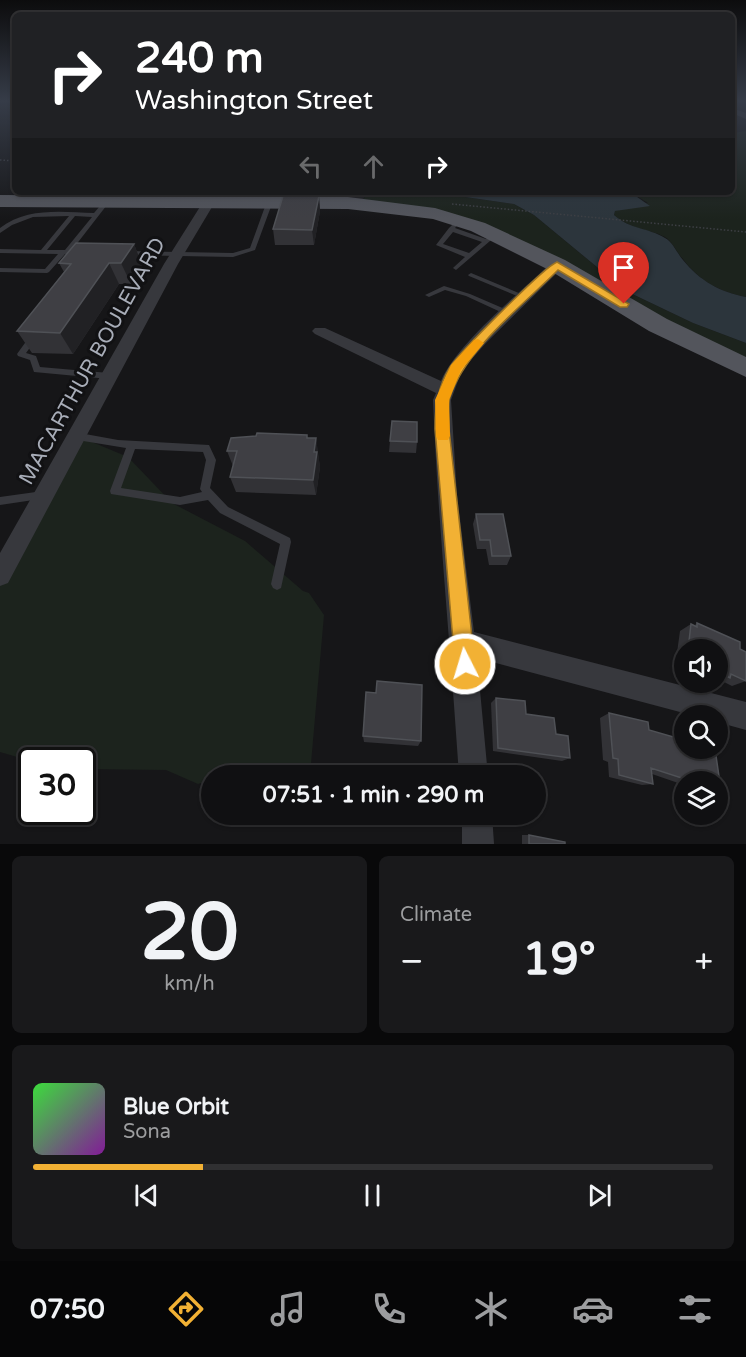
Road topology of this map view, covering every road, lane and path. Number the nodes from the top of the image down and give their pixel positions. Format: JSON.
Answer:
{"nodes":[{"id":1,"x":35,"y":196,"type":"edge"},
{"id":2,"x":265,"y":198,"type":"edge"},
{"id":3,"x":0,"y":201,"type":"edge"},
{"id":4,"x":209,"y":202,"type":"junction"},
{"id":5,"x":485,"y":207,"type":"dead end"},
{"id":6,"x":102,"y":208,"type":"junction"},
{"id":7,"x":73,"y":215,"type":"junction"},
{"id":8,"x":454,"y":225,"type":"junction"},
{"id":9,"x":0,"y":231,"type":"edge"},
{"id":10,"x":746,"y":232,"type":"edge"},
{"id":11,"x":490,"y":238,"type":"junction"},
{"id":12,"x":0,"y":251,"type":"edge"},
{"id":13,"x":42,"y":252,"type":"junction"},
{"id":14,"x":65,"y":252,"type":"junction"},
{"id":15,"x":122,"y":253,"type":"edge"},
{"id":16,"x":177,"y":254,"type":"junction"},
{"id":17,"x":470,"y":256,"type":"junction"},
{"id":18,"x":82,"y":262,"type":"edge"},
{"id":19,"x":557,"y":265,"type":"junction"},
{"id":20,"x":456,"y":268,"type":"dead end"},
{"id":21,"x":0,"y":270,"type":"edge"},
{"id":22,"x":471,"y":275,"type":"dead end"},
{"id":23,"x":429,"y":295,"type":"dead end"},
{"id":24,"x":524,"y":297,"type":"junction"},
{"id":25,"x":508,"y":312,"type":"junction"},
{"id":26,"x":43,"y":326,"type":"edge"},
{"id":27,"x":320,"y":331,"type":"dead end"},
{"id":28,"x":746,"y":368,"type":"edge"},
{"id":29,"x":109,"y":376,"type":"junction"},
{"id":30,"x":446,"y":390,"type":"junction"},
{"id":31,"x":74,"y":436,"type":"junction"},
{"id":32,"x":132,"y":445,"type":"junction"},
{"id":33,"x":43,"y":495,"type":"junction"},
{"id":34,"x":210,"y":495,"type":"junction"},
{"id":35,"x":0,"y":501,"type":"edge"},
{"id":36,"x":0,"y":575,"type":"edge"},
{"id":37,"x":277,"y":584,"type":"dead end"},
{"id":38,"x":463,"y":642,"type":"junction"},
{"id":39,"x":746,"y":716,"type":"edge"},
{"id":40,"x":473,"y":765,"type":"edge"},
{"id":41,"x":477,"y":825,"type":"edge"},
{"id":42,"x":478,"y":844,"type":"edge"}],
"edges":[{"from":1,"to":3,"type":"main road"},
{"from":1,"to":6,"type":"main road"},
{"from":2,"to":4,"type":"main road"},
{"from":2,"to":8,"type":"main road"},
{"from":2,"to":16,"type":"lane"},
{"from":4,"to":6,"type":"main road"},
{"from":4,"to":16,"type":"street","name":"MACARTHUR BOULEVARD"},
{"from":5,"to":10,"type":"path"},
{"from":6,"to":7,"type":"lane"},
{"from":6,"to":14,"type":"lane"},
{"from":7,"to":9,"type":"lane"},
{"from":7,"to":13,"type":"lane"},
{"from":8,"to":11,"type":"main road"},
{"from":8,"to":17,"type":"lane"},
{"from":11,"to":17,"type":"lane"},
{"from":11,"to":19,"type":"main road"},
{"from":12,"to":13,"type":"lane"},
{"from":13,"to":14,"type":"lane"},
{"from":14,"to":18,"type":"lane"},
{"from":14,"to":21,"type":"lane"},
{"from":15,"to":16,"type":"lane"},
{"from":16,"to":29,"type":"street","name":"MACARTHUR BOULEVARD"},
{"from":17,"to":20,"type":"lane"},
{"from":19,"to":24,"type":"street"},
{"from":19,"to":28,"type":"main road"},
{"from":22,"to":24,"type":"lane"},
{"from":23,"to":25,"type":"lane"},
{"from":24,"to":25,"type":"street"},
{"from":25,"to":30,"type":"street"},
{"from":26,"to":29,"type":"lane"},
{"from":27,"to":30,"type":"street"},
{"from":29,"to":31,"type":"street","name":"MACARTHUR BOULEVARD"},
{"from":30,"to":38,"type":"street"},
{"from":31,"to":32,"type":"lane"},
{"from":31,"to":33,"type":"street","name":"MACARTHUR BOULEVARD"},
{"from":32,"to":34,"type":"lane"},
{"from":32,"to":34,"type":"lane"},
{"from":33,"to":35,"type":"lane"},
{"from":33,"to":36,"type":"street","name":"MACARTHUR BOULEVARD"},
{"from":34,"to":37,"type":"lane"},
{"from":38,"to":39,"type":"street"},
{"from":38,"to":40,"type":"street"},
{"from":41,"to":42,"type":"street"}]}
